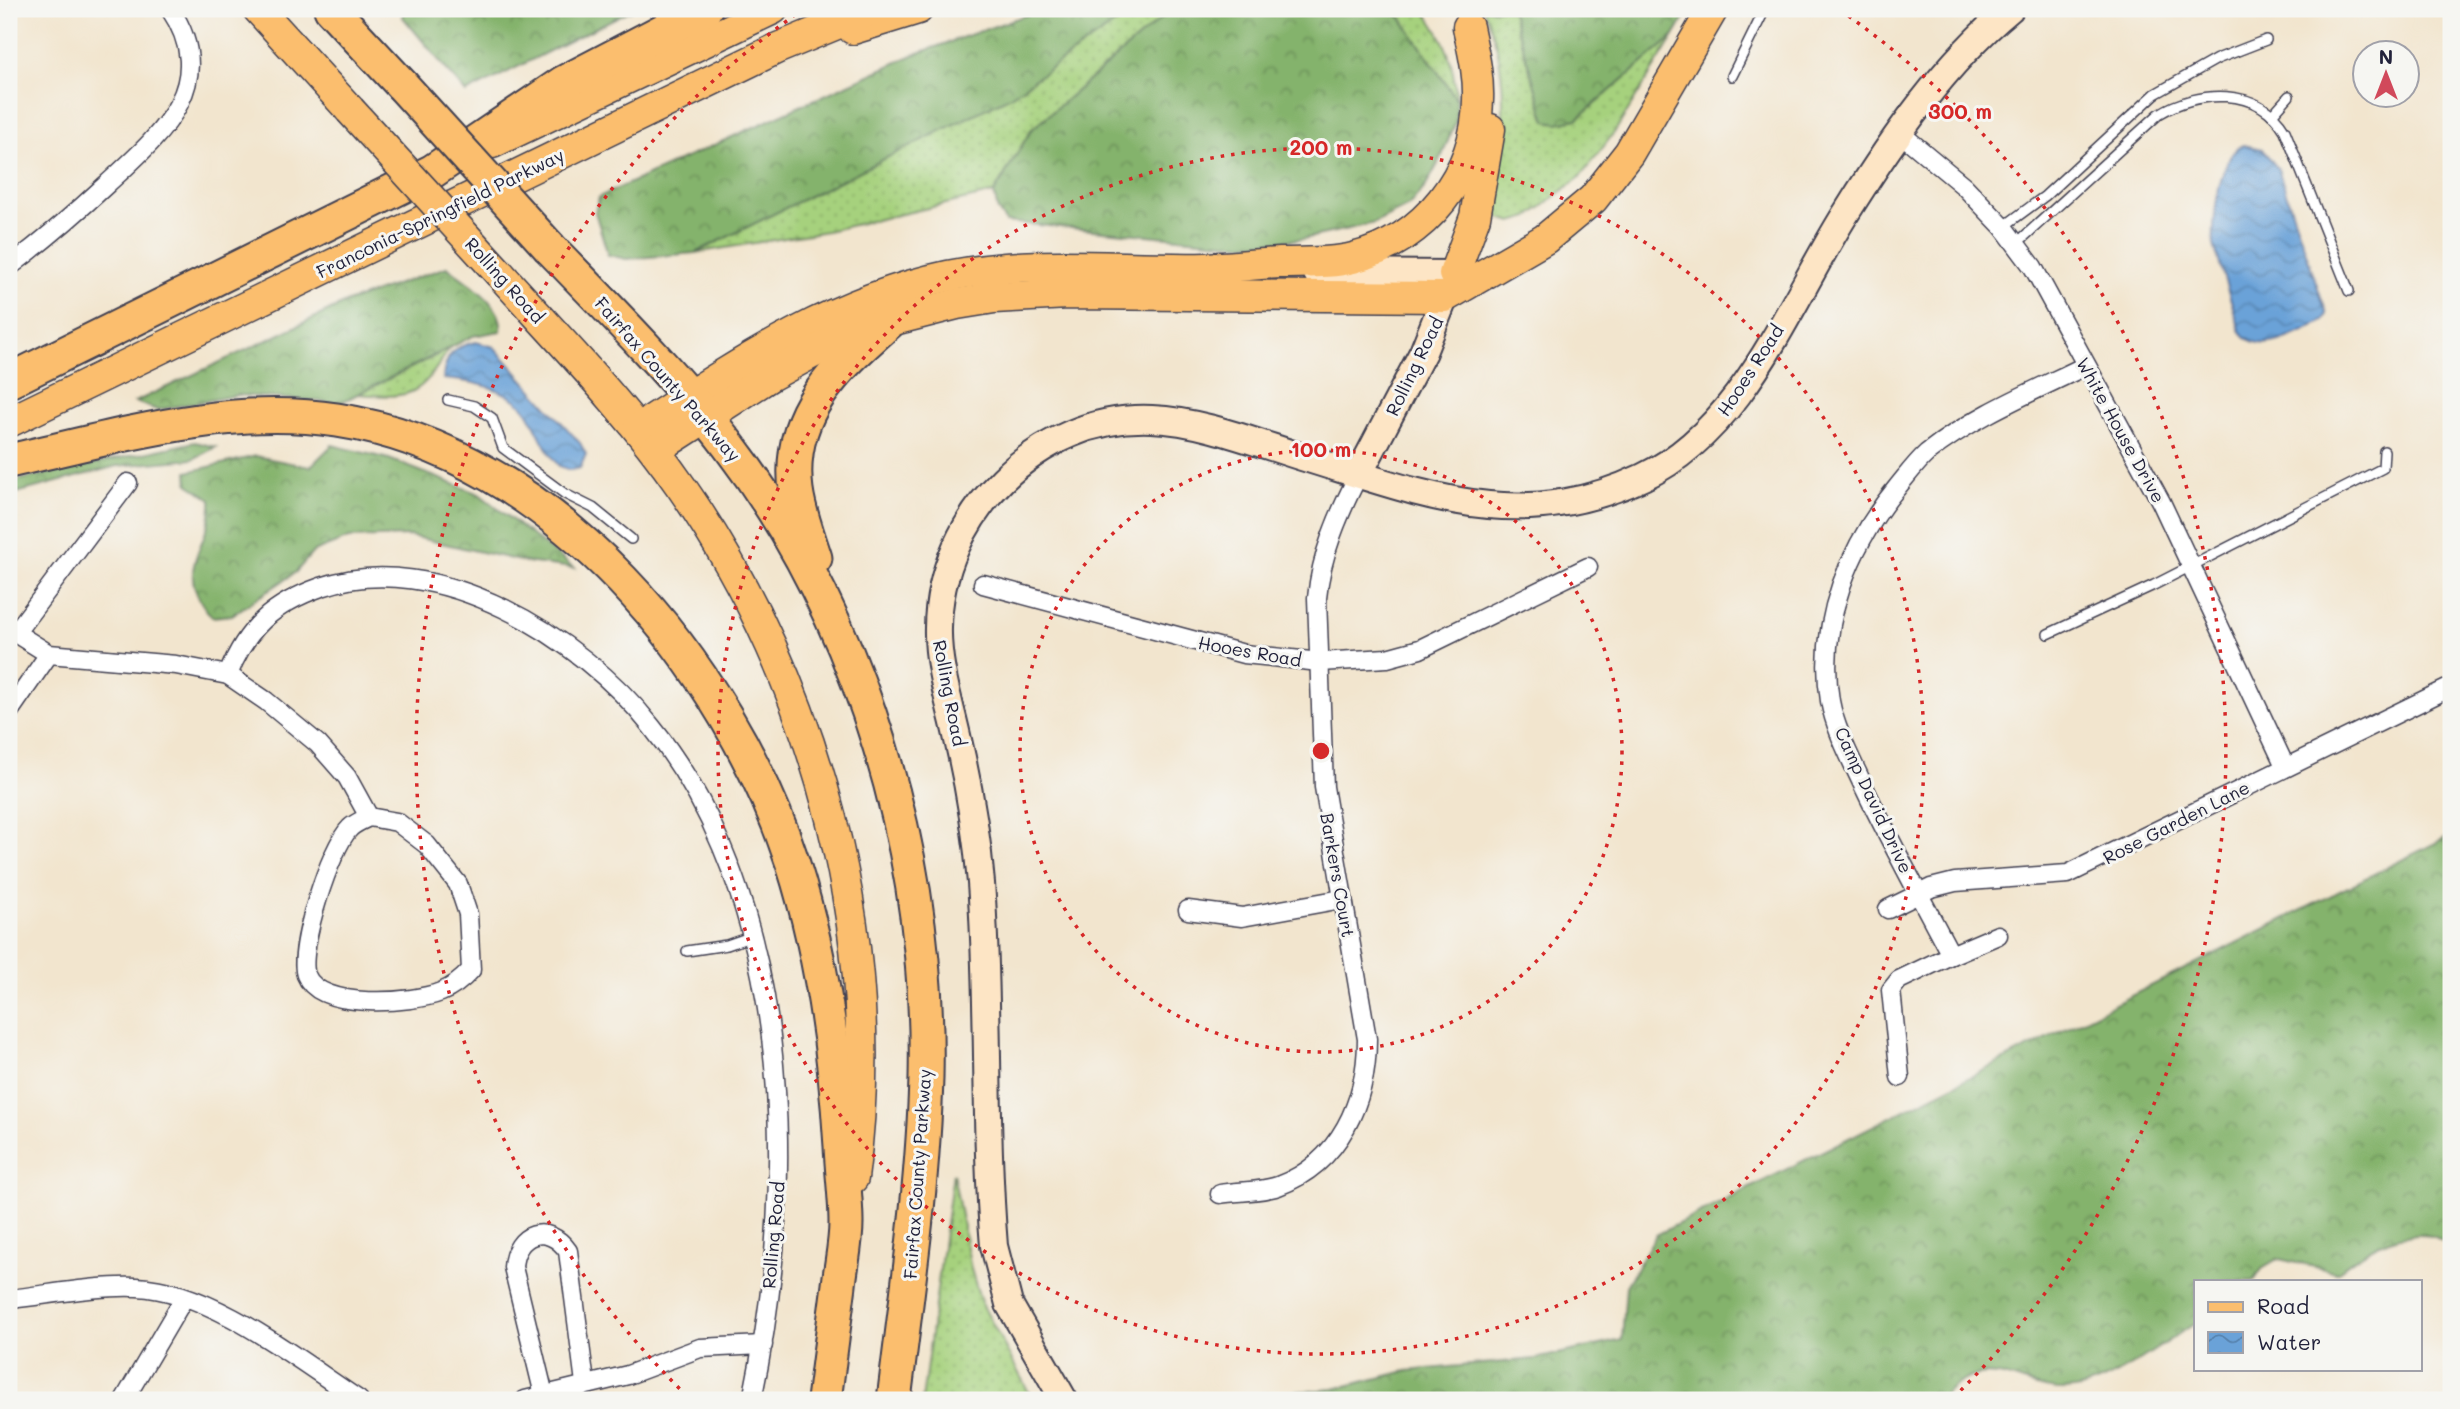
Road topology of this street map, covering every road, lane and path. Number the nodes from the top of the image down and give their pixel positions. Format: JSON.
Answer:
{"nodes":[{"id":1,"x":170,"y":9,"type":"edge"},
{"id":2,"x":258,"y":9,"type":"edge"},
{"id":3,"x":331,"y":9,"type":"edge"},
{"id":4,"x":705,"y":9,"type":"edge"},
{"id":5,"x":773,"y":9,"type":"edge"},
{"id":6,"x":873,"y":9,"type":"edge"},
{"id":7,"x":918,"y":9,"type":"edge"},
{"id":8,"x":1713,"y":9,"type":"edge"},
{"id":9,"x":1765,"y":9,"type":"edge"},
{"id":10,"x":2010,"y":9,"type":"edge"},
{"id":11,"x":1464,"y":18,"type":"edge"},
{"id":12,"x":2266,"y":40,"type":"dead end"},
{"id":13,"x":778,"y":48,"type":"junction"},
{"id":14,"x":1732,"y":76,"type":"dead end"},
{"id":15,"x":2289,"y":96,"type":"dead end"},
{"id":16,"x":2272,"y":115,"type":"junction"},
{"id":17,"x":1900,"y":133,"type":"junction"},
{"id":18,"x":433,"y":171,"type":"junction"},
{"id":19,"x":2003,"y":227,"type":"junction"},
{"id":20,"x":2016,"y":244,"type":"junction"},
{"id":21,"x":9,"y":267,"type":"edge"},
{"id":22,"x":1207,"y":268,"type":"junction"},
{"id":23,"x":1450,"y":286,"type":"junction"},
{"id":24,"x":2348,"y":291,"type":"dead end"},
{"id":25,"x":890,"y":321,"type":"junction"},
{"id":26,"x":2085,"y":366,"type":"junction"},
{"id":27,"x":9,"y":381,"type":"edge"},
{"id":28,"x":448,"y":400,"type":"dead end"},
{"id":29,"x":696,"y":407,"type":"junction"},
{"id":30,"x":9,"y":422,"type":"edge"},
{"id":31,"x":647,"y":440,"type":"junction"},
{"id":32,"x":2384,"y":451,"type":"dead end"},
{"id":33,"x":9,"y":461,"type":"edge"},
{"id":34,"x":495,"y":461,"type":"junction"},
{"id":35,"x":1359,"y":474,"type":"junction"},
{"id":36,"x":128,"y":484,"type":"dead end"},
{"id":37,"x":631,"y":539,"type":"dead end"},
{"id":38,"x":2192,"y":565,"type":"junction"},
{"id":39,"x":1588,"y":567,"type":"dead end"},
{"id":40,"x":983,"y":584,"type":"dead end"},
{"id":41,"x":12,"y":630,"type":"edge"},
{"id":42,"x":2048,"y":634,"type":"dead end"},
{"id":43,"x":841,"y":644,"type":"junction"},
{"id":44,"x":49,"y":654,"type":"junction"},
{"id":45,"x":1320,"y":662,"type":"junction"},
{"id":46,"x":228,"y":676,"type":"junction"},
{"id":47,"x":2451,"y":687,"type":"edge"},
{"id":48,"x":9,"y":712,"type":"edge"},
{"id":49,"x":2285,"y":766,"type":"junction"},
{"id":50,"x":369,"y":817,"type":"junction"},
{"id":51,"x":1919,"y":894,"type":"junction"},
{"id":52,"x":1342,"y":899,"type":"junction"},
{"id":53,"x":1888,"y":909,"type":"dead end"},
{"id":54,"x":1188,"y":910,"type":"dead end"},
{"id":55,"x":1998,"y":935,"type":"dead end"},
{"id":56,"x":750,"y":937,"type":"junction"},
{"id":57,"x":687,"y":951,"type":"dead end"},
{"id":58,"x":1951,"y":955,"type":"junction"},
{"id":59,"x":1900,"y":1077,"type":"dead end"},
{"id":60,"x":1220,"y":1194,"type":"dead end"},
{"id":61,"x":846,"y":1225,"type":"junction"},
{"id":62,"x":9,"y":1298,"type":"edge"},
{"id":63,"x":184,"y":1298,"type":"junction"},
{"id":64,"x":763,"y":1345,"type":"junction"},
{"id":65,"x":585,"y":1383,"type":"junction"},
{"id":66,"x":544,"y":1395,"type":"junction"},
{"id":67,"x":124,"y":1400,"type":"edge"},
{"id":68,"x":359,"y":1400,"type":"edge"},
{"id":69,"x":525,"y":1400,"type":"edge"},
{"id":70,"x":752,"y":1400,"type":"edge"},
{"id":71,"x":824,"y":1400,"type":"edge"},
{"id":72,"x":894,"y":1400,"type":"edge"},
{"id":73,"x":1064,"y":1400,"type":"edge"}],
"edges":[{"from":1,"to":21,"type":"street"},
{"from":2,"to":31,"type":"main road","name":"Rolling Road","bridge":true},
{"from":3,"to":29,"type":"highway","name":"Fairfax County Parkway","bridge":true},
{"from":4,"to":18,"type":"highway"},
{"from":5,"to":18,"type":"main road"},
{"from":6,"to":13,"type":"main road","name":"Franconia-Springfield Parkway"},
{"from":7,"to":13,"type":"main road"},
{"from":8,"to":23,"type":"main road"},
{"from":9,"to":14,"type":"lane"},
{"from":10,"to":17,"type":"street","name":"Hooes Road"},
{"from":11,"to":22,"type":"main road"},
{"from":11,"to":23,"type":"main road"},
{"from":12,"to":19,"type":"lane"},
{"from":13,"to":30,"type":"main road","name":"Franconia-Springfield Parkway"},
{"from":15,"to":16,"type":"lane"},
{"from":16,"to":20,"type":"lane"},
{"from":16,"to":24,"type":"lane"},
{"from":17,"to":19,"type":"street","name":"White House Drive"},
{"from":17,"to":35,"type":"street","name":"Hooes Road"},
{"from":18,"to":27,"type":"highway"},
{"from":19,"to":20,"type":"street","name":"White House Drive"},
{"from":20,"to":26,"type":"street","name":"White House Drive"},
{"from":22,"to":23,"type":"street","name":"Rolling Road"},
{"from":22,"to":29,"type":"main road","name":"Rolling Road"},
{"from":23,"to":25,"type":"main road","name":"Rolling Road"},
{"from":23,"to":35,"type":"street","name":"Rolling Road"},
{"from":25,"to":29,"type":"main road","name":"Rolling Road"},
{"from":25,"to":43,"type":"highway"},
{"from":26,"to":38,"type":"street","name":"White House Drive"},
{"from":26,"to":51,"type":"street","name":"Camp David Drive"},
{"from":28,"to":34,"type":"lane"},
{"from":29,"to":31,"type":"main road","name":"Rolling Road"},
{"from":29,"to":43,"type":"highway","name":"Fairfax County Parkway"},
{"from":31,"to":61,"type":"main road","name":"Rolling Road"},
{"from":32,"to":38,"type":"lane"},
{"from":33,"to":34,"type":"highway"},
{"from":34,"to":37,"type":"lane"},
{"from":34,"to":61,"type":"highway"},
{"from":35,"to":45,"type":"street","name":"Barkers Court"},
{"from":35,"to":73,"type":"street","name":"Rolling Road"},
{"from":36,"to":41,"type":"street"},
{"from":38,"to":42,"type":"lane"},
{"from":38,"to":49,"type":"street","name":"White House Drive"},
{"from":39,"to":45,"type":"street","name":"Hooes Road"},
{"from":40,"to":45,"type":"street","name":"Hooes Road"},
{"from":41,"to":44,"type":"street"},
{"from":43,"to":72,"type":"highway","name":"Fairfax County Parkway"},
{"from":44,"to":46,"type":"street"},
{"from":44,"to":48,"type":"street"},
{"from":45,"to":52,"type":"street","name":"Barkers Court"},
{"from":46,"to":50,"type":"street"},
{"from":46,"to":56,"type":"street","name":"Rolling Road"},
{"from":47,"to":49,"type":"street","name":"Rose Garden Lane"},
{"from":49,"to":51,"type":"street","name":"Rose Garden Lane"},
{"from":50,"to":50,"type":"street"},
{"from":51,"to":53,"type":"street","name":"Rose Garden Lane"},
{"from":51,"to":58,"type":"street","name":"Camp David Drive"},
{"from":52,"to":54,"type":"street"},
{"from":52,"to":60,"type":"street","name":"Barkers Court"},
{"from":55,"to":58,"type":"street"},
{"from":56,"to":57,"type":"lane"},
{"from":56,"to":64,"type":"street","name":"Rolling Road"},
{"from":58,"to":59,"type":"street"},
{"from":61,"to":71,"type":"highway"},
{"from":62,"to":63,"type":"street"},
{"from":63,"to":67,"type":"street"},
{"from":63,"to":68,"type":"street"},
{"from":64,"to":65,"type":"street"},
{"from":64,"to":70,"type":"street","name":"Rolling Road"},
{"from":65,"to":66,"type":"street"},
{"from":65,"to":66,"type":"street"},
{"from":66,"to":69,"type":"street"}]}
